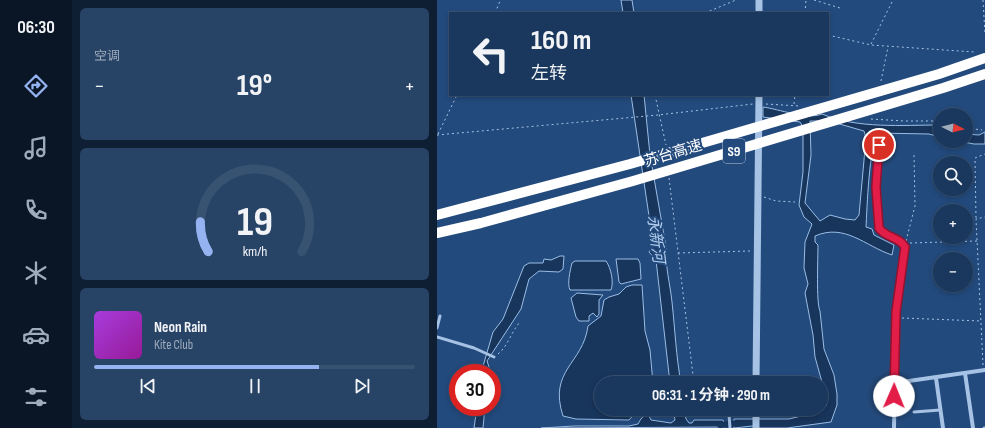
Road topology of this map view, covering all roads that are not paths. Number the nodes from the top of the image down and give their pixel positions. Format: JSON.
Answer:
{"nodes":[{"id":1,"x":759,"y":0,"type":"edge"},
{"id":2,"x":759,"y":12,"type":"edge"},
{"id":3,"x":981,"y":55,"type":"edge"},
{"id":4,"x":985,"y":74,"type":"edge"},
{"id":5,"x":759,"y":96,"type":"edge"},
{"id":6,"x":879,"y":145,"type":"dead end"},
{"id":7,"x":437,"y":215,"type":"edge"},
{"id":8,"x":437,"y":233,"type":"edge"},
{"id":9,"x":440,"y":316,"type":"dead end"},
{"id":10,"x":437,"y":328,"type":"edge"},
{"id":11,"x":437,"y":337,"type":"edge"},
{"id":12,"x":494,"y":357,"type":"road end"},
{"id":13,"x":984,"y":370,"type":"edge"},
{"id":14,"x":965,"y":373,"type":"junction"},
{"id":15,"x":756,"y":376,"type":"edge"},
{"id":16,"x":936,"y":378,"type":"junction"},
{"id":17,"x":895,"y":383,"type":"junction"},
{"id":18,"x":940,"y":410,"type":"junction"},
{"id":19,"x":914,"y":412,"type":"dead end"},
{"id":20,"x":729,"y":416,"type":"edge"},
{"id":21,"x":756,"y":416,"type":"edge"},
{"id":22,"x":729,"y":428,"type":"edge"},
{"id":23,"x":756,"y":428,"type":"edge"},
{"id":24,"x":894,"y":428,"type":"edge"},
{"id":25,"x":943,"y":428,"type":"edge"},
{"id":26,"x":973,"y":428,"type":"edge"}],
"edges":[{"from":1,"to":2,"type":"street"},
{"from":3,"to":7,"type":"highway","name":"苏台高速","number":"S9"},
{"from":4,"to":8,"type":"highway","name":"苏台高速","number":"S9"},
{"from":5,"to":15,"type":"street"},
{"from":6,"to":17,"type":"street"},
{"from":9,"to":10,"type":"lane"},
{"from":11,"to":12,"type":"lane"},
{"from":13,"to":14,"type":"street"},
{"from":14,"to":16,"type":"street"},
{"from":14,"to":26,"type":"street"},
{"from":16,"to":17,"type":"street"},
{"from":16,"to":18,"type":"street"},
{"from":17,"to":24,"type":"street"},
{"from":18,"to":19,"type":"lane"},
{"from":18,"to":25,"type":"street"},
{"from":20,"to":22,"type":"lane"},
{"from":21,"to":23,"type":"street"}]}
